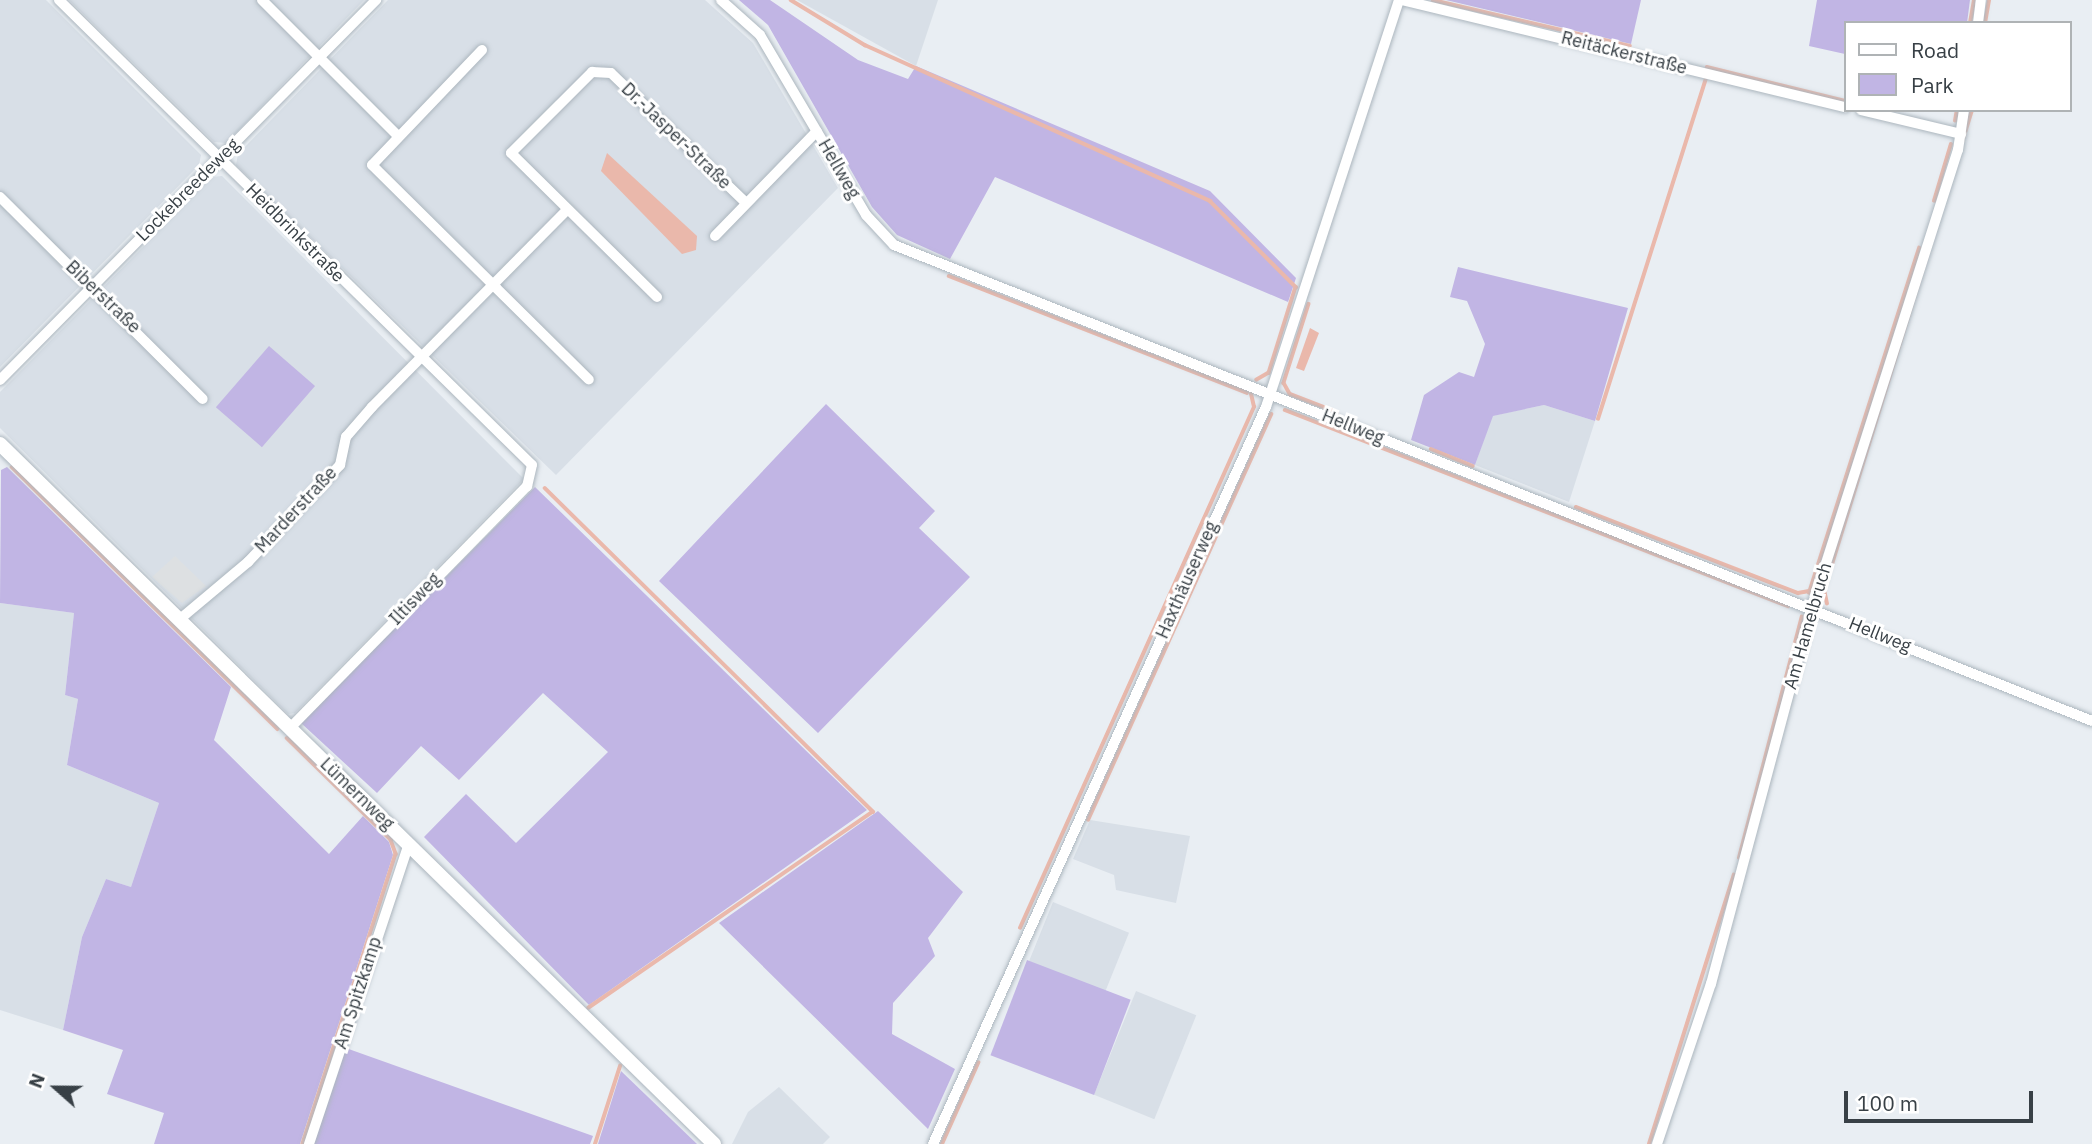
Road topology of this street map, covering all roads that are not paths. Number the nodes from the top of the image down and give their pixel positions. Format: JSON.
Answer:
{"nodes":[{"id":1,"x":59,"y":0,"type":"edge"},
{"id":2,"x":262,"y":0,"type":"edge"},
{"id":3,"x":376,"y":0,"type":"edge"},
{"id":4,"x":721,"y":0,"type":"edge"},
{"id":5,"x":1400,"y":0,"type":"edge"},
{"id":6,"x":1981,"y":0,"type":"edge"},
{"id":7,"x":72,"y":4,"type":"edge"},
{"id":8,"x":1978,"y":21,"type":"edge"},
{"id":9,"x":482,"y":50,"type":"dead end"},
{"id":10,"x":320,"y":58,"type":"junction"},
{"id":11,"x":1843,"y":107,"type":"edge"},
{"id":12,"x":1869,"y":112,"type":"edge"},
{"id":13,"x":1964,"y":112,"type":"edge"},
{"id":14,"x":817,"y":131,"type":"junction"},
{"id":15,"x":1961,"y":134,"type":"junction"},
{"id":16,"x":398,"y":136,"type":"junction"},
{"id":17,"x":219,"y":159,"type":"junction"},
{"id":18,"x":0,"y":197,"type":"edge"},
{"id":19,"x":746,"y":203,"type":"junction"},
{"id":20,"x":567,"y":210,"type":"junction"},
{"id":21,"x":715,"y":236,"type":"dead end"},
{"id":22,"x":494,"y":285,"type":"junction"},
{"id":23,"x":92,"y":286,"type":"junction"},
{"id":24,"x":657,"y":297,"type":"dead end"},
{"id":25,"x":422,"y":358,"type":"junction"},
{"id":26,"x":0,"y":380,"type":"edge"},
{"id":27,"x":589,"y":380,"type":"dead end"},
{"id":28,"x":1271,"y":394,"type":"junction"},
{"id":29,"x":203,"y":399,"type":"dead end"},
{"id":30,"x":1,"y":447,"type":"edge"},
{"id":31,"x":532,"y":465,"type":"joint"},
{"id":32,"x":1812,"y":607,"type":"junction"},
{"id":33,"x":180,"y":619,"type":"junction"},
{"id":34,"x":2092,"y":720,"type":"edge"},
{"id":35,"x":290,"y":728,"type":"junction"},
{"id":36,"x":409,"y":844,"type":"junction"},
{"id":37,"x":309,"y":1144,"type":"edge"},
{"id":38,"x":714,"y":1144,"type":"edge"},
{"id":39,"x":933,"y":1144,"type":"edge"},
{"id":40,"x":1657,"y":1144,"type":"edge"}],
"edges":[{"from":1,"to":7,"type":"street","name":"Heidbrinkstraße"},
{"from":2,"to":10,"type":"street"},
{"from":3,"to":10,"type":"street","name":"Lockebreedeweg"},
{"from":4,"to":14,"type":"street","name":"Hellweg"},
{"from":5,"to":11,"type":"street","name":"Reitäckerstraße"},
{"from":5,"to":28,"type":"street","name":"Haxthäuserweg"},
{"from":6,"to":8,"type":"street"},
{"from":7,"to":17,"type":"street","name":"Heidbrinkstraße"},
{"from":9,"to":16,"type":"street"},
{"from":10,"to":16,"type":"street"},
{"from":10,"to":17,"type":"street","name":"Lockebreedeweg"},
{"from":12,"to":15,"type":"street"},
{"from":13,"to":15,"type":"street","name":"Am Hamelbruch"},
{"from":14,"to":19,"type":"street","name":"Dr.-Jasper-Straße"},
{"from":14,"to":28,"type":"street","name":"Hellweg"},
{"from":15,"to":32,"type":"street","name":"Am Hamelbruch"},
{"from":16,"to":22,"type":"street"},
{"from":17,"to":23,"type":"street","name":"Lockebreedeweg"},
{"from":17,"to":25,"type":"street","name":"Heidbrinkstraße"},
{"from":18,"to":23,"type":"street","name":"Biberstraße"},
{"from":19,"to":20,"type":"street","name":"Dr.-Jasper-Straße"},
{"from":19,"to":21,"type":"street","name":"Dr.-Jasper-Straße"},
{"from":20,"to":22,"type":"street","name":"Marderstraße"},
{"from":20,"to":24,"type":"street"},
{"from":22,"to":25,"type":"street","name":"Marderstraße"},
{"from":22,"to":27,"type":"street"},
{"from":23,"to":26,"type":"street","name":"Lockebreedeweg"},
{"from":23,"to":29,"type":"street","name":"Biberstraße"},
{"from":25,"to":31,"type":"street","name":"Heidbrinkstraße"},
{"from":25,"to":33,"type":"street","name":"Marderstraße"},
{"from":28,"to":32,"type":"street","name":"Hellweg"},
{"from":28,"to":39,"type":"street","name":"Haxthäuserweg"},
{"from":30,"to":33,"type":"street","name":"Lümernweg"},
{"from":31,"to":35,"type":"street","name":"Iltisweg"},
{"from":32,"to":34,"type":"street","name":"Hellweg"},
{"from":32,"to":40,"type":"street","name":"Am Hamelbruch"},
{"from":33,"to":35,"type":"street","name":"Lümernweg"},
{"from":35,"to":36,"type":"street","name":"Lümernweg"},
{"from":36,"to":37,"type":"street","name":"Am Spitzkamp"},
{"from":36,"to":38,"type":"street","name":"Lümernweg"}]}
